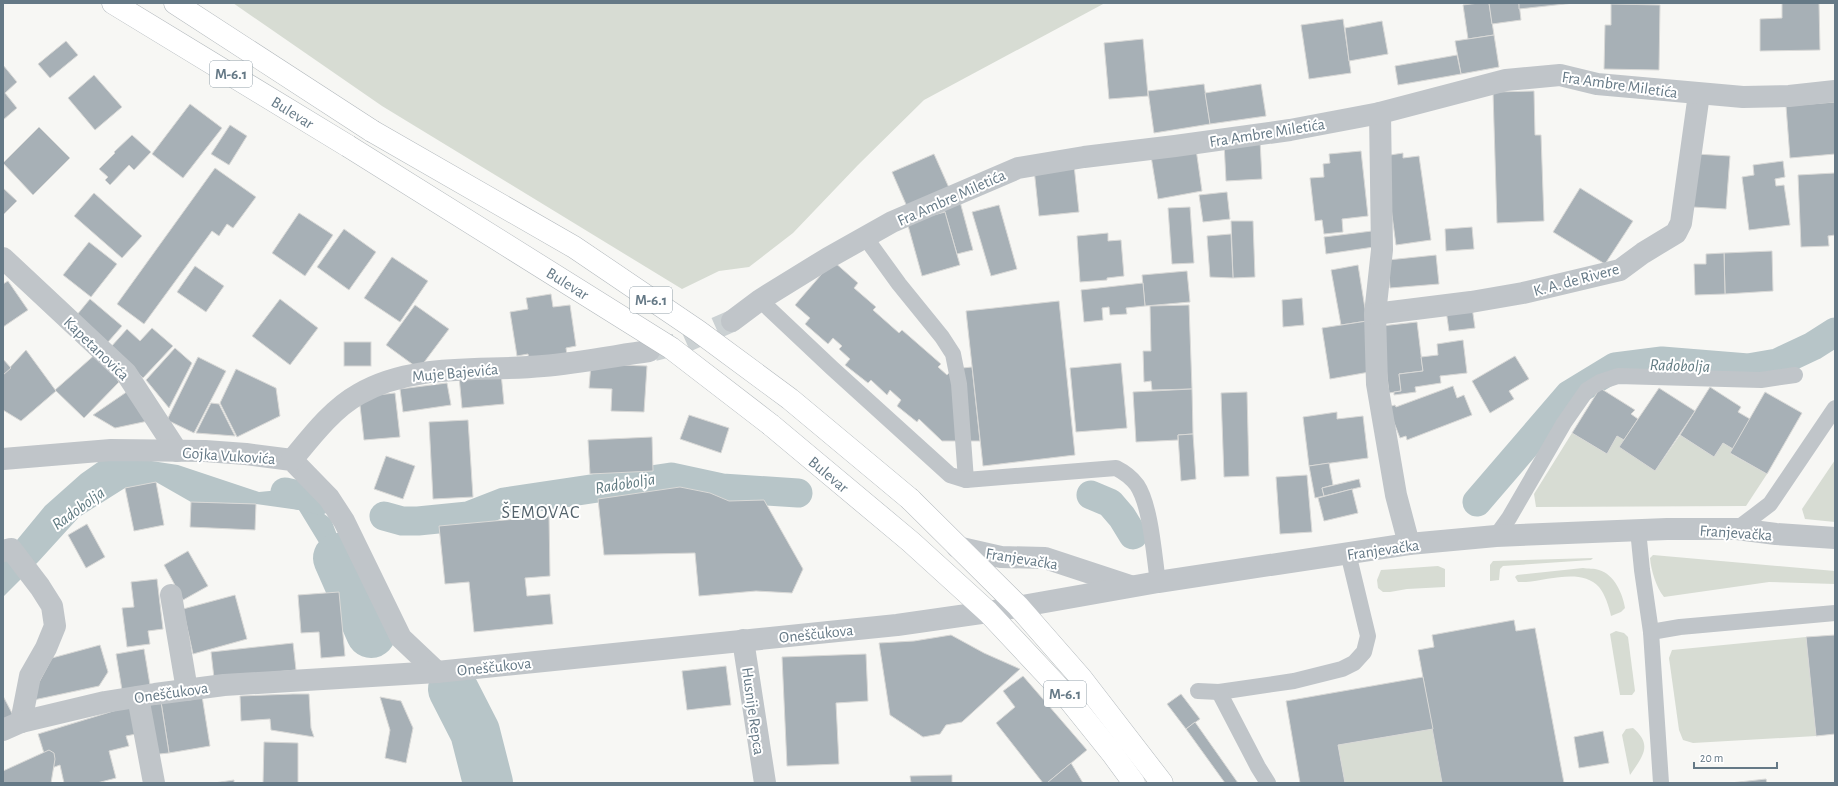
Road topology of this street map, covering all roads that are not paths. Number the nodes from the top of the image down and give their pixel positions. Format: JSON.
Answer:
{"nodes":[{"id":1,"x":113,"y":3,"type":"edge"},
{"id":2,"x":175,"y":3,"type":"edge"},
{"id":3,"x":1835,"y":91,"type":"edge"},
{"id":4,"x":1699,"y":94,"type":"junction"},
{"id":5,"x":1380,"y":113,"type":"junction"},
{"id":6,"x":865,"y":237,"type":"junction"},
{"id":7,"x":3,"y":258,"type":"edge"},
{"id":8,"x":760,"y":300,"type":"junction"},
{"id":9,"x":1375,"y":314,"type":"junction"},
{"id":10,"x":732,"y":320,"type":"tunnel mouth"},
{"id":11,"x":648,"y":351,"type":"tunnel mouth"},
{"id":12,"x":1795,"y":375,"type":"dead end"},
{"id":13,"x":1835,"y":408,"type":"edge"},
{"id":14,"x":177,"y":451,"type":"junction"},
{"id":15,"x":3,"y":459,"type":"edge"},
{"id":16,"x":292,"y":460,"type":"junction"},
{"id":17,"x":966,"y":480,"type":"junction"},
{"id":18,"x":1738,"y":529,"type":"junction"},
{"id":19,"x":1638,"y":530,"type":"junction"},
{"id":20,"x":1496,"y":536,"type":"junction"},
{"id":21,"x":1835,"y":538,"type":"edge"},
{"id":22,"x":1408,"y":544,"type":"junction"},
{"id":23,"x":958,"y":547,"type":"junction"},
{"id":24,"x":7,"y":550,"type":"edge"},
{"id":25,"x":1348,"y":553,"type":"junction"},
{"id":26,"x":1158,"y":582,"type":"junction"},
{"id":27,"x":1131,"y":586,"type":"junction"},
{"id":28,"x":171,"y":595,"type":"dead end"},
{"id":29,"x":1018,"y":606,"type":"junction"},
{"id":30,"x":988,"y":612,"type":"junction"},
{"id":31,"x":1835,"y":614,"type":"edge"},
{"id":32,"x":1652,"y":632,"type":"junction"},
{"id":33,"x":743,"y":640,"type":"junction"},
{"id":34,"x":437,"y":672,"type":"junction"},
{"id":35,"x":187,"y":690,"type":"junction"},
{"id":36,"x":1198,"y":691,"type":"dead end"},
{"id":37,"x":1219,"y":692,"type":"junction"},
{"id":38,"x":138,"y":696,"type":"junction"},
{"id":39,"x":12,"y":726,"type":"edge"},
{"id":40,"x":154,"y":783,"type":"edge"},
{"id":41,"x":764,"y":783,"type":"edge"},
{"id":42,"x":1134,"y":783,"type":"edge"},
{"id":43,"x":1162,"y":783,"type":"edge"},
{"id":44,"x":1268,"y":783,"type":"edge"},
{"id":45,"x":1661,"y":783,"type":"edge"}],
"edges":[{"from":1,"to":30,"type":"main road","name":"Bulevar","number":"M-6.1","bridge":true},
{"from":2,"to":23,"type":"main road","number":"M-6.1","bridge":true},
{"from":3,"to":4,"type":"street","name":"Fra Ambre Miletića"},
{"from":4,"to":5,"type":"street","name":"Fra Ambre Miletića"},
{"from":4,"to":9,"type":"street","name":"K. A. de Rivere"},
{"from":5,"to":6,"type":"street","name":"Fra Ambre Miletića"},
{"from":5,"to":9,"type":"street"},
{"from":6,"to":8,"type":"street","name":"Fra Ambre Miletića"},
{"from":6,"to":17,"type":"lane"},
{"from":7,"to":14,"type":"street","name":"Kapetanovića"},
{"from":8,"to":10,"type":"street","name":"Fra Ambre Miletića"},
{"from":8,"to":17,"type":"lane"},
{"from":9,"to":22,"type":"street"},
{"from":11,"to":16,"type":"street","name":"Muje Bajevića"},
{"from":12,"to":20,"type":"lane"},
{"from":13,"to":18,"type":"lane"},
{"from":14,"to":15,"type":"street","name":"Gojka Vukovića"},
{"from":14,"to":16,"type":"street","name":"Gojka Vukovića"},
{"from":16,"to":34,"type":"street","name":"Gojka Vukovića"},
{"from":17,"to":26,"type":"lane"},
{"from":18,"to":19,"type":"street","name":"Franjevačka"},
{"from":18,"to":21,"type":"street","name":"Franjevačka"},
{"from":19,"to":20,"type":"street","name":"Franjevačka"},
{"from":19,"to":32,"type":"lane"},
{"from":20,"to":22,"type":"street","name":"Franjevačka"},
{"from":22,"to":25,"type":"street","name":"Franjevačka"},
{"from":23,"to":27,"type":"street","name":"Franjevačka"},
{"from":23,"to":29,"type":"main road","number":"M-6.1"},
{"from":24,"to":39,"type":"street"},
{"from":25,"to":26,"type":"street","name":"Franjevačka"},
{"from":25,"to":37,"type":"lane"},
{"from":26,"to":27,"type":"street","name":"Franjevačka"},
{"from":27,"to":29,"type":"street","name":"Franjevačka"},
{"from":28,"to":35,"type":"street"},
{"from":29,"to":30,"type":"street","name":"Franjevačka"},
{"from":29,"to":43,"type":"main road","number":"M-6.1"},
{"from":30,"to":33,"type":"street","name":"Oneščukova"},
{"from":30,"to":42,"type":"main road","number":"M-6.1"},
{"from":31,"to":32,"type":"lane"},
{"from":32,"to":45,"type":"lane"},
{"from":33,"to":34,"type":"street","name":"Oneščukova"},
{"from":33,"to":41,"type":"street","name":"Husnije Repca"},
{"from":34,"to":35,"type":"street","name":"Oneščukova"},
{"from":35,"to":38,"type":"street","name":"Oneščukova"},
{"from":36,"to":37,"type":"lane"},
{"from":37,"to":44,"type":"lane"},
{"from":38,"to":39,"type":"street","name":"Oneščukova"},
{"from":38,"to":40,"type":"street"}]}
